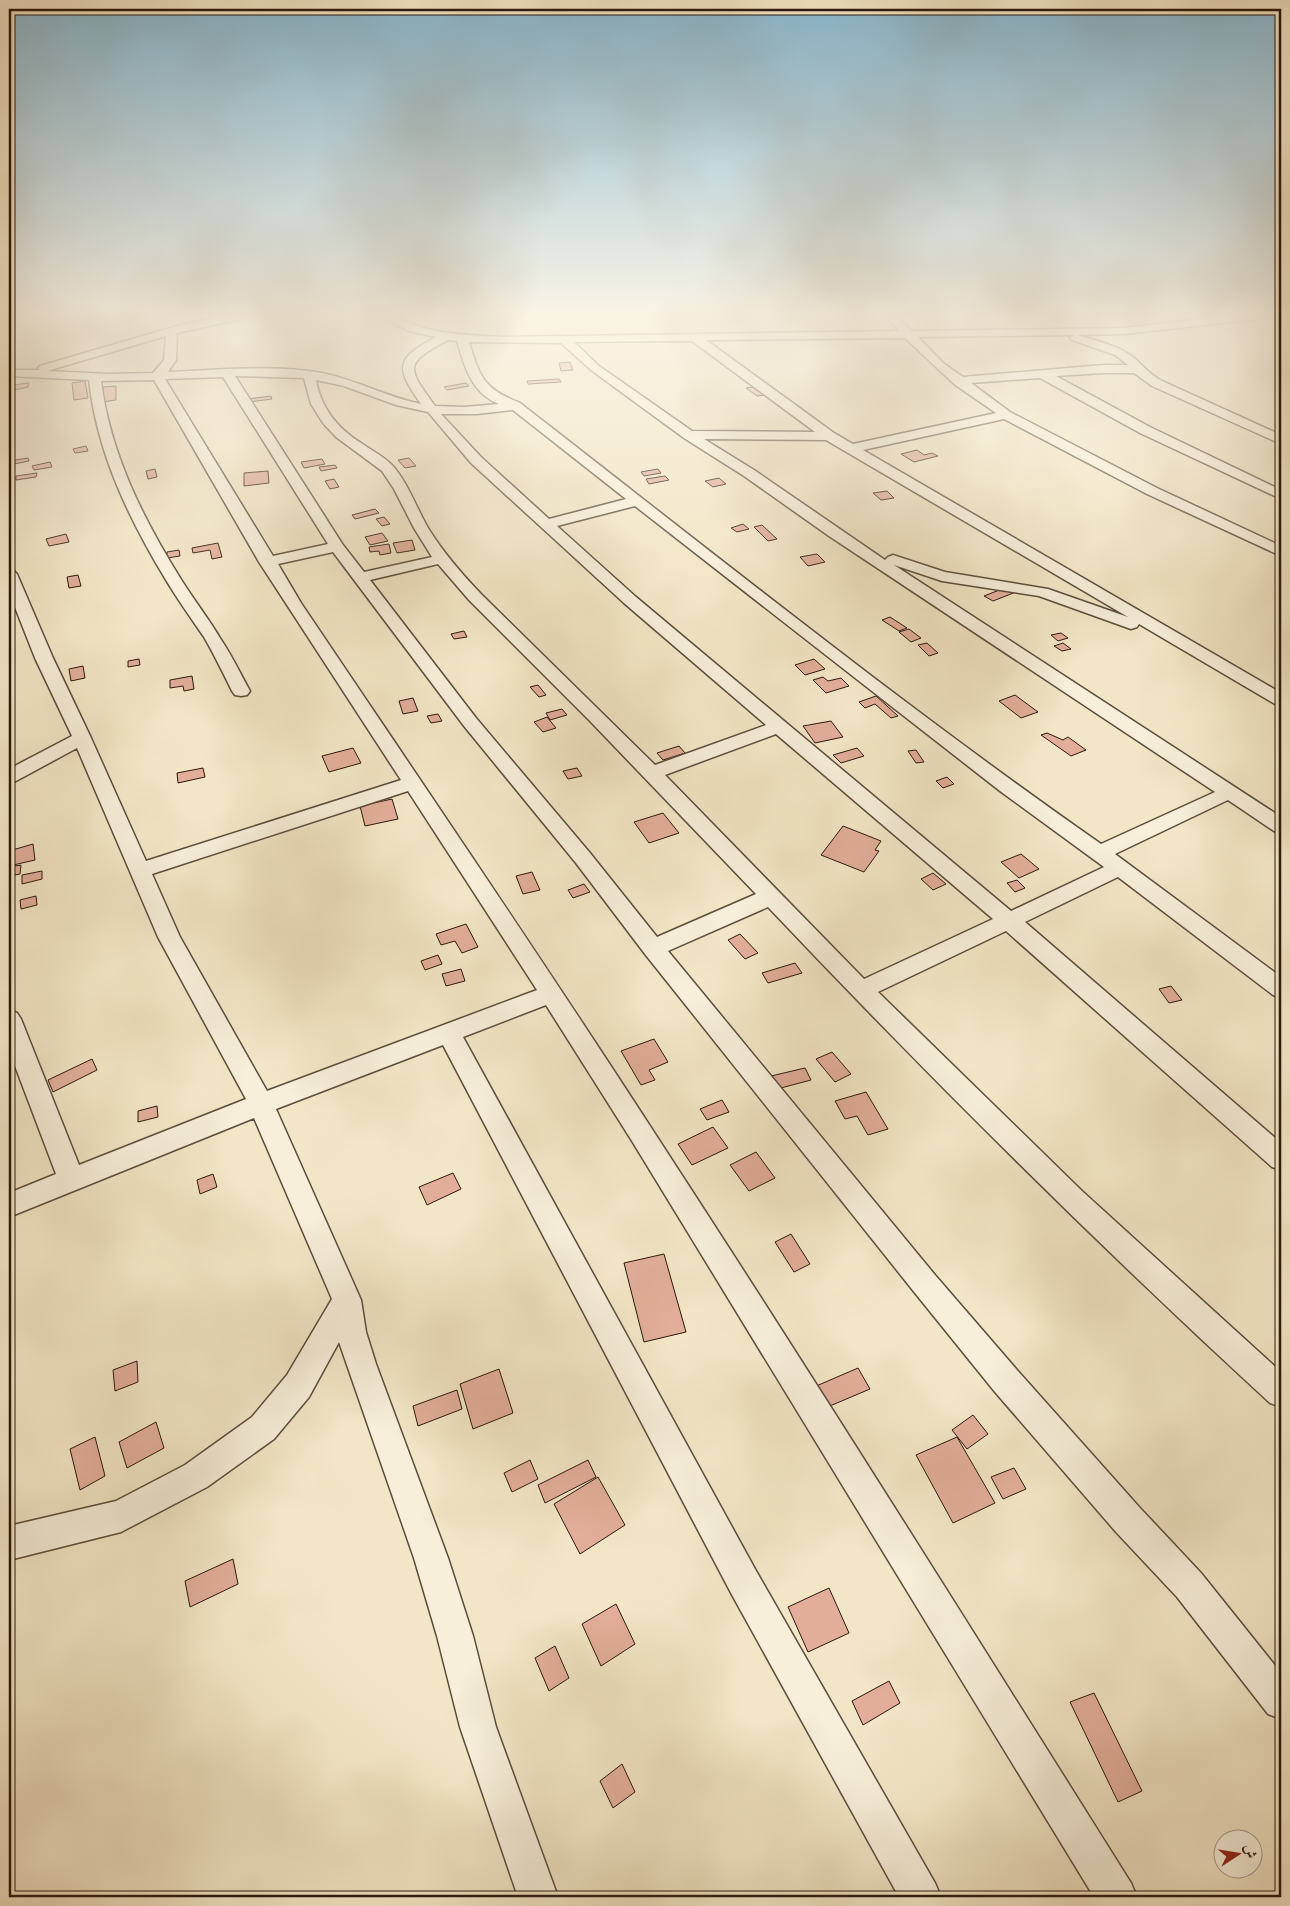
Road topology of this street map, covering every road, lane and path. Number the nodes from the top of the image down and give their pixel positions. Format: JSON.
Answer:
{"nodes":[{"id":1,"x":98,"y":405,"type":"edge"},
{"id":2,"x":175,"y":405,"type":"edge"},
{"id":3,"x":247,"y":405,"type":"edge"},
{"id":4,"x":318,"y":405,"type":"edge"},
{"id":5,"x":410,"y":405,"type":"edge"},
{"id":6,"x":430,"y":405,"type":"edge"},
{"id":7,"x":647,"y":405,"type":"edge"},
{"id":8,"x":786,"y":405,"type":"edge"},
{"id":9,"x":992,"y":405,"type":"edge"},
{"id":10,"x":1100,"y":405,"type":"edge"},
{"id":11,"x":1204,"y":405,"type":"edge"},
{"id":12,"x":516,"y":406,"type":"joint"},
{"id":13,"x":434,"y":410,"type":"junction"},
{"id":14,"x":1006,"y":415,"type":"junction"},
{"id":15,"x":689,"y":435,"type":"junction"},
{"id":16,"x":829,"y":436,"type":"junction"},
{"id":17,"x":1281,"y":440,"type":"edge"},
{"id":18,"x":850,"y":449,"type":"junction"},
{"id":19,"x":1281,"y":495,"type":"edge"},
{"id":20,"x":637,"y":501,"type":"junction"},
{"id":21,"x":546,"y":524,"type":"junction"},
{"id":22,"x":856,"y":546,"type":"junction"},
{"id":23,"x":337,"y":547,"type":"junction"},
{"id":24,"x":1279,"y":549,"type":"edge"},
{"id":25,"x":442,"y":559,"type":"junction"},
{"id":26,"x":267,"y":562,"type":"junction"},
{"id":27,"x":9,"y":574,"type":"edge"},
{"id":28,"x":360,"y":578,"type":"junction"},
{"id":29,"x":1187,"y":645,"type":"junction"},
{"id":30,"x":241,"y":691,"type":"dead end"},
{"id":31,"x":1281,"y":700,"type":"edge"},
{"id":32,"x":778,"y":727,"type":"junction"},
{"id":33,"x":82,"y":738,"type":"junction"},
{"id":34,"x":652,"y":773,"type":"junction"},
{"id":35,"x":9,"y":777,"type":"edge"},
{"id":36,"x":412,"y":783,"type":"junction"},
{"id":37,"x":1230,"y":792,"type":"junction"},
{"id":38,"x":1281,"y":826,"type":"edge"},
{"id":39,"x":1100,"y":853,"type":"junction"},
{"id":40,"x":1120,"y":868,"type":"junction"},
{"id":41,"x":139,"y":871,"type":"junction"},
{"id":42,"x":770,"y":897,"type":"junction"},
{"id":43,"x":1009,"y":921,"type":"junction"},
{"id":44,"x":653,"y":948,"type":"junction"},
{"id":45,"x":1281,"y":989,"type":"edge"},
{"id":46,"x":862,"y":990,"type":"junction"},
{"id":47,"x":551,"y":994,"type":"junction"},
{"id":48,"x":9,"y":1019,"type":"edge"},
{"id":49,"x":449,"y":1033,"type":"junction"},
{"id":50,"x":261,"y":1104,"type":"junction"},
{"id":51,"x":1281,"y":1159,"type":"edge"},
{"id":52,"x":71,"y":1180,"type":"junction"},
{"id":53,"x":9,"y":1205,"type":"edge"},
{"id":54,"x":347,"y":1300,"type":"junction"},
{"id":55,"x":1281,"y":1392,"type":"edge"},
{"id":56,"x":9,"y":1543,"type":"edge"},
{"id":57,"x":1281,"y":1701,"type":"edge"},
{"id":58,"x":538,"y":1897,"type":"edge"},
{"id":59,"x":921,"y":1897,"type":"edge"},
{"id":60,"x":1117,"y":1897,"type":"edge"}],
"edges":[{"from":1,"to":30,"type":"street"},
{"from":2,"to":26,"type":"street"},
{"from":3,"to":23,"type":"street"},
{"from":4,"to":25,"type":"street"},
{"from":5,"to":13,"type":"street"},
{"from":6,"to":13,"type":"street"},
{"from":7,"to":15,"type":"street"},
{"from":8,"to":16,"type":"street"},
{"from":9,"to":14,"type":"street"},
{"from":10,"to":19,"type":"street"},
{"from":11,"to":17,"type":"street"},
{"from":12,"to":13,"type":"street"},
{"from":12,"to":20,"type":"street"},
{"from":13,"to":21,"type":"street"},
{"from":14,"to":18,"type":"street"},
{"from":14,"to":24,"type":"street"},
{"from":15,"to":16,"type":"street"},
{"from":15,"to":22,"type":"street"},
{"from":16,"to":18,"type":"street"},
{"from":18,"to":29,"type":"street"},
{"from":20,"to":21,"type":"street"},
{"from":20,"to":39,"type":"street"},
{"from":21,"to":32,"type":"street"},
{"from":22,"to":29,"type":"street"},
{"from":22,"to":37,"type":"street"},
{"from":23,"to":26,"type":"street"},
{"from":23,"to":28,"type":"street"},
{"from":25,"to":28,"type":"street"},
{"from":25,"to":34,"type":"street"},
{"from":26,"to":36,"type":"street"},
{"from":27,"to":33,"type":"street"},
{"from":28,"to":44,"type":"street"},
{"from":29,"to":31,"type":"street"},
{"from":32,"to":34,"type":"street"},
{"from":32,"to":43,"type":"street"},
{"from":33,"to":35,"type":"street"},
{"from":33,"to":41,"type":"street"},
{"from":34,"to":42,"type":"street"},
{"from":36,"to":41,"type":"street"},
{"from":36,"to":47,"type":"street"},
{"from":37,"to":38,"type":"street"},
{"from":37,"to":39,"type":"street"},
{"from":39,"to":40,"type":"street"},
{"from":40,"to":43,"type":"street"},
{"from":40,"to":45,"type":"street"},
{"from":41,"to":50,"type":"street"},
{"from":42,"to":44,"type":"street"},
{"from":42,"to":46,"type":"street"},
{"from":43,"to":46,"type":"street"},
{"from":43,"to":51,"type":"street"},
{"from":44,"to":57,"type":"street"},
{"from":46,"to":55,"type":"street"},
{"from":47,"to":49,"type":"street"},
{"from":47,"to":60,"type":"street"},
{"from":48,"to":52,"type":"street"},
{"from":49,"to":50,"type":"street"},
{"from":49,"to":59,"type":"street"},
{"from":50,"to":52,"type":"street"},
{"from":50,"to":54,"type":"street"},
{"from":52,"to":53,"type":"street"},
{"from":54,"to":56,"type":"street"},
{"from":54,"to":58,"type":"street"}]}
